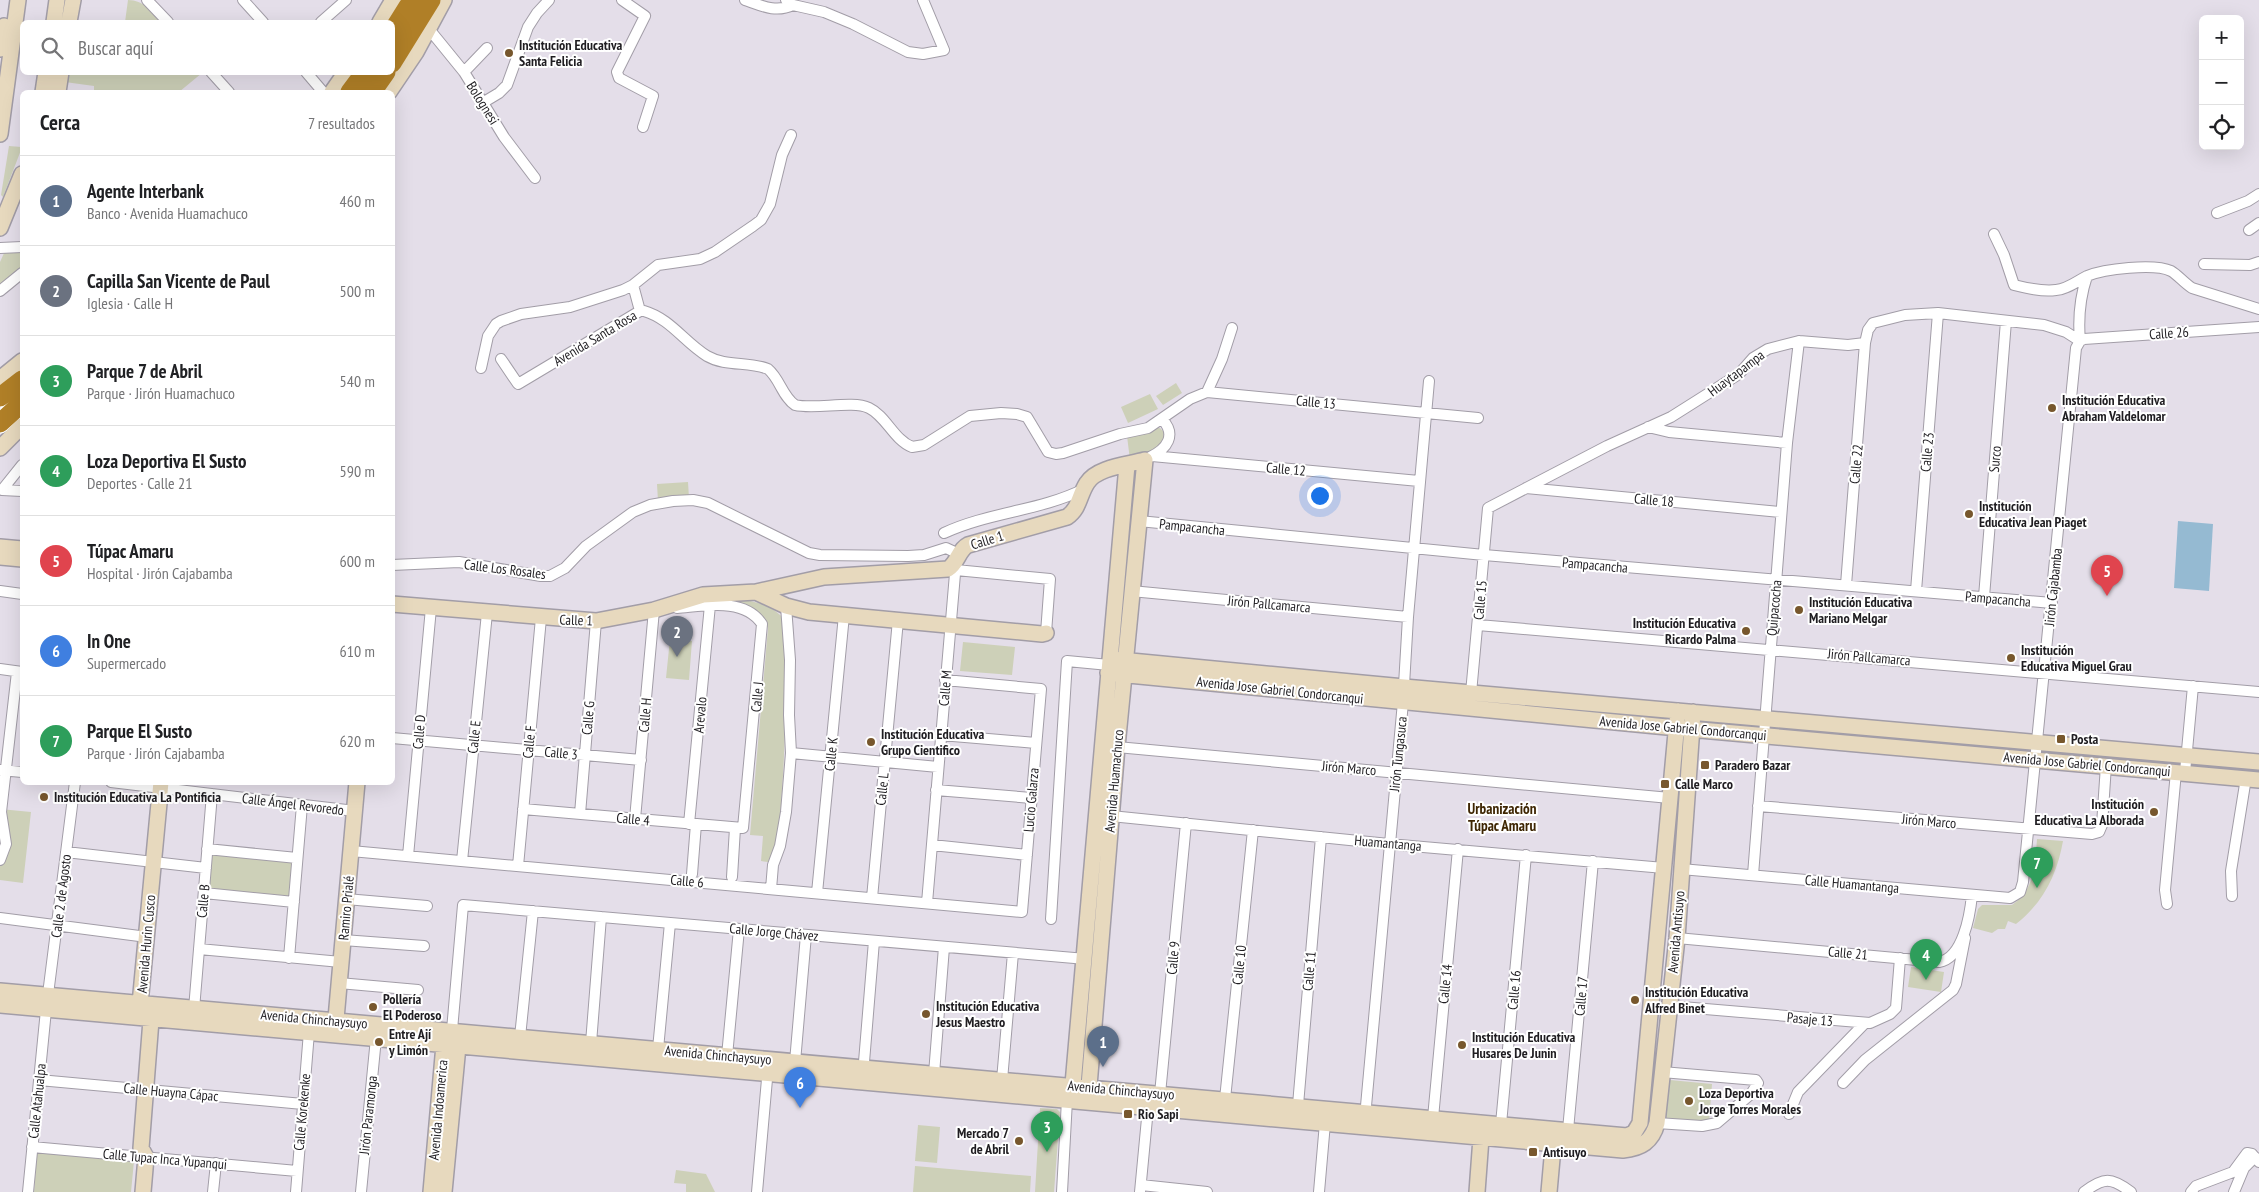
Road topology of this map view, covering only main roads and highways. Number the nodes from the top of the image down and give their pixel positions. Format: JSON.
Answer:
{"nodes":[{"id":1,"x":8,"y":0,"type":"edge"},
{"id":2,"x":18,"y":0,"type":"edge"},
{"id":3,"x":57,"y":0,"type":"edge"},
{"id":4,"x":73,"y":0,"type":"edge"},
{"id":5,"x":393,"y":0,"type":"edge"},
{"id":6,"x":412,"y":0,"type":"edge"},
{"id":7,"x":431,"y":0,"type":"edge"},
{"id":8,"x":444,"y":0,"type":"edge"},
{"id":9,"x":54,"y":20,"type":"edge"},
{"id":10,"x":69,"y":20,"type":"edge"},
{"id":11,"x":381,"y":20,"type":"edge"},
{"id":12,"x":395,"y":27,"type":"edge"},
{"id":13,"x":12,"y":38,"type":"junction"},
{"id":14,"x":0,"y":49,"type":"edge"},
{"id":15,"x":395,"y":58,"type":"edge"},
{"id":16,"x":0,"y":74,"type":"edge"},
{"id":17,"x":46,"y":75,"type":"edge"},
{"id":18,"x":61,"y":75,"type":"edge"},
{"id":19,"x":344,"y":75,"type":"edge"},
{"id":20,"x":363,"y":75,"type":"edge"},
{"id":21,"x":384,"y":75,"type":"edge"},
{"id":22,"x":43,"y":90,"type":"edge"},
{"id":23,"x":58,"y":90,"type":"edge"},
{"id":24,"x":333,"y":90,"type":"edge"},
{"id":25,"x":352,"y":90,"type":"edge"},
{"id":26,"x":373,"y":90,"type":"edge"},
{"id":27,"x":390,"y":90,"type":"edge"},
{"id":28,"x":0,"y":134,"type":"edge"},
{"id":29,"x":20,"y":183,"type":"edge"},
{"id":30,"x":16,"y":202,"type":"edge"},
{"id":31,"x":0,"y":228,"type":"edge"},
{"id":32,"x":20,"y":365,"type":"edge"},
{"id":33,"x":9,"y":390,"type":"edge"},
{"id":34,"x":0,"y":423,"type":"edge"},
{"id":35,"x":20,"y":428,"type":"edge"},
{"id":36,"x":0,"y":448,"type":"edge"},
{"id":37,"x":1148,"y":458,"type":"joint"},
{"id":38,"x":1127,"y":465,"type":"junction"},
{"id":39,"x":0,"y":547,"type":"edge"},
{"id":40,"x":20,"y":549,"type":"edge"},
{"id":41,"x":0,"y":557,"type":"edge"},
{"id":42,"x":20,"y":560,"type":"edge"},
{"id":43,"x":756,"y":592,"type":"junction"},
{"id":44,"x":395,"y":604,"type":"edge"},
{"id":45,"x":1046,"y":633,"type":"road end"},
{"id":46,"x":1115,"y":666,"type":"junction"},
{"id":47,"x":1403,"y":695,"type":"junction"},
{"id":48,"x":1686,"y":711,"type":"junction"},
{"id":49,"x":1677,"y":728,"type":"junction"},
{"id":50,"x":1693,"y":729,"type":"junction"},
{"id":51,"x":2259,"y":762,"type":"edge"},
{"id":52,"x":2253,"y":779,"type":"edge"},
{"id":53,"x":160,"y":785,"type":"edge"},
{"id":54,"x":357,"y":785,"type":"edge"},
{"id":55,"x":0,"y":991,"type":"edge"},
{"id":56,"x":47,"y":1002,"type":"junction"},
{"id":57,"x":140,"y":1004,"type":"junction"},
{"id":58,"x":0,"y":1006,"type":"edge"},
{"id":59,"x":151,"y":1020,"type":"junction"},
{"id":60,"x":335,"y":1028,"type":"junction"},
{"id":61,"x":452,"y":1030,"type":"junction"},
{"id":62,"x":451,"y":1045,"type":"junction"},
{"id":63,"x":768,"y":1066,"type":"junction"},
{"id":64,"x":863,"y":1075,"type":"junction"},
{"id":65,"x":1078,"y":1095,"type":"junction"},
{"id":66,"x":1364,"y":1120,"type":"junction"},
{"id":67,"x":1559,"y":1134,"type":"junction"},
{"id":68,"x":1481,"y":1138,"type":"junction"},
{"id":69,"x":141,"y":1157,"type":"junction"},
{"id":70,"x":134,"y":1192,"type":"edge"},
{"id":71,"x":143,"y":1192,"type":"edge"},
{"id":72,"x":431,"y":1192,"type":"edge"},
{"id":73,"x":444,"y":1192,"type":"edge"},
{"id":74,"x":1477,"y":1192,"type":"edge"},
{"id":75,"x":1549,"y":1192,"type":"edge"}],
"edges":[{"from":1,"to":14,"type":"main road"},
{"from":2,"to":13,"type":"main road"},
{"from":3,"to":9,"type":"main road"},
{"from":4,"to":10,"type":"main road"},
{"from":5,"to":11,"type":"main road"},
{"from":6,"to":12,"type":"highway"},
{"from":7,"to":15,"type":"highway"},
{"from":8,"to":27,"type":"main road"},
{"from":13,"to":16,"type":"main road"},
{"from":13,"to":28,"type":"main road"},
{"from":17,"to":22,"type":"main road"},
{"from":18,"to":23,"type":"main road"},
{"from":19,"to":24,"type":"main road"},
{"from":20,"to":25,"type":"highway"},
{"from":21,"to":26,"type":"highway"},
{"from":29,"to":30,"type":"main road"},
{"from":30,"to":31,"type":"main road"},
{"from":32,"to":33,"type":"main road"},
{"from":33,"to":34,"type":"highway"},
{"from":35,"to":36,"type":"main road"},
{"from":37,"to":38,"type":"main road","name":"Calle 1"},
{"from":37,"to":46,"type":"main road","name":"Avenida Huamachuco"},
{"from":38,"to":43,"type":"main road","name":"Calle 1"},
{"from":38,"to":46,"type":"main road","name":"Avenida Huamachuco"},
{"from":39,"to":40,"type":"main road"},
{"from":41,"to":42,"type":"main road"},
{"from":43,"to":44,"type":"main road","name":"Calle 1"},
{"from":43,"to":45,"type":"main road","name":"Calle 1"},
{"from":46,"to":47,"type":"main road","name":"Avenida Jose Gabriel Condorcanqui"},
{"from":46,"to":65,"type":"main road","name":"Avenida Huamachuco"},
{"from":46,"to":65,"type":"main road","name":"Avenida Huamachuco"},
{"from":47,"to":48,"type":"main road","name":"Avenida Jose Gabriel Condorcanqui"},
{"from":47,"to":49,"type":"main road","name":"Avenida Jose Gabriel Condorcanqui"},
{"from":48,"to":49,"type":"main road","name":"Avenida Antisuyo"},
{"from":48,"to":50,"type":"main road","name":"Avenida Antisuyo"},
{"from":48,"to":51,"type":"main road","name":"Avenida Jose Gabriel Condorcanqui"},
{"from":49,"to":50,"type":"main road","name":"Avenida Jose Gabriel Condorcanqui"},
{"from":49,"to":67,"type":"main road","name":"Avenida Antisuyo"},
{"from":50,"to":52,"type":"main road","name":"Avenida Jose Gabriel Condorcanqui"},
{"from":50,"to":67,"type":"main road","name":"Avenida Antisuyo"},
{"from":53,"to":57,"type":"main road","name":"Avenida Hurin Cusco"},
{"from":54,"to":60,"type":"main road","name":"Ramiro Prialé"},
{"from":55,"to":56,"type":"main road","name":"Avenida Chinchaysuyo"},
{"from":56,"to":57,"type":"main road","name":"Avenida Chinchaysuyo"},
{"from":56,"to":58,"type":"main road","name":"Avenida Chinchaysuyo"},
{"from":56,"to":59,"type":"main road","name":"Avenida Chinchaysuyo"},
{"from":57,"to":59,"type":"main road","name":"Avenida Hurin Cusco"},
{"from":57,"to":60,"type":"main road","name":"Avenida Chinchaysuyo"},
{"from":59,"to":60,"type":"main road","name":"Avenida Chinchaysuyo"},
{"from":59,"to":69,"type":"main road"},
{"from":60,"to":61,"type":"main road","name":"Avenida Chinchaysuyo"},
{"from":60,"to":62,"type":"main road","name":"Avenida Chinchaysuyo"},
{"from":61,"to":62,"type":"main road","name":"Avenida Indoamerica"},
{"from":61,"to":63,"type":"main road","name":"Avenida Chinchaysuyo"},
{"from":62,"to":63,"type":"main road","name":"Avenida Chinchaysuyo"},
{"from":62,"to":72,"type":"main road","name":"Avenida Indoamerica"},
{"from":62,"to":73,"type":"main road","name":"Avenida Indoamerica"},
{"from":63,"to":64,"type":"main road","name":"Avenida Chinchaysuyo"},
{"from":63,"to":64,"type":"main road","name":"Avenida Chinchaysuyo"},
{"from":64,"to":65,"type":"main road","name":"Avenida Chinchaysuyo"},
{"from":64,"to":65,"type":"main road","name":"Avenida Chinchaysuyo"},
{"from":65,"to":66,"type":"main road","name":"Avenida Chinchaysuyo"},
{"from":65,"to":66,"type":"main road","name":"Avenida Chinchaysuyo"},
{"from":66,"to":67,"type":"main road","name":"Avenida Chinchaysuyo"},
{"from":66,"to":68,"type":"main road","name":"Avenida Chinchaysuyo"},
{"from":67,"to":68,"type":"main road","name":"Avenida Chinchaysuyo"},
{"from":67,"to":75,"type":"main road"},
{"from":68,"to":74,"type":"main road"},
{"from":69,"to":70,"type":"main road"},
{"from":69,"to":71,"type":"main road"}]}
